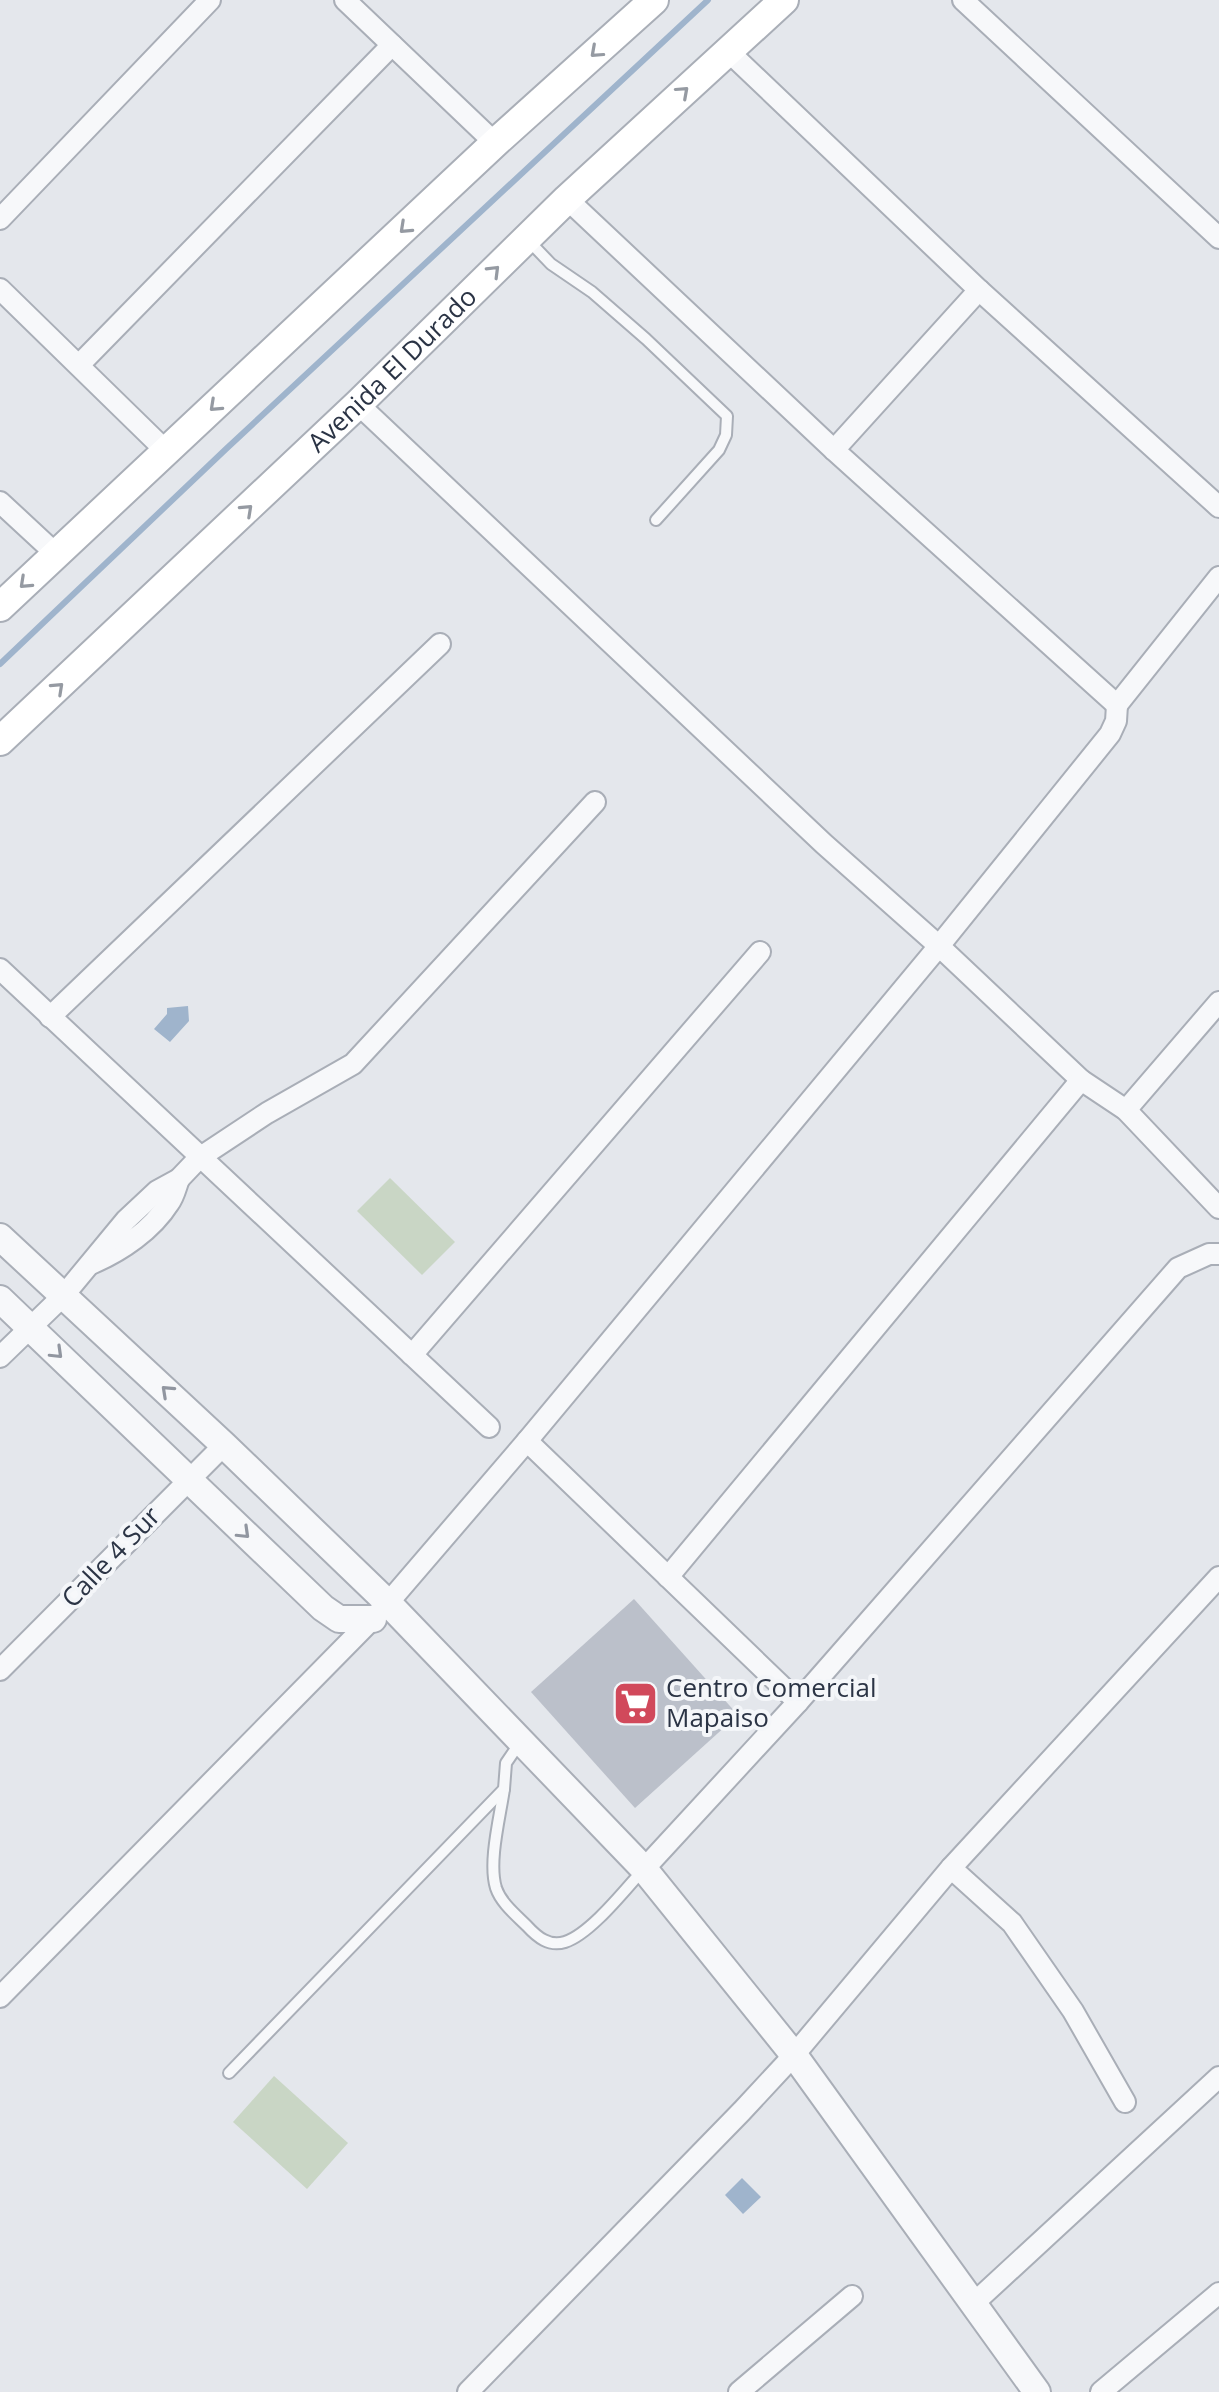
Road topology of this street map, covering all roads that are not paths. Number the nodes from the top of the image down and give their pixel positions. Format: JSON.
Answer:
{"nodes":[{"id":1,"x":210,"y":0,"type":"edge"},
{"id":2,"x":345,"y":0,"type":"edge"},
{"id":3,"x":784,"y":0,"type":"edge"},
{"id":4,"x":963,"y":0,"type":"edge"},
{"id":5,"x":644,"y":3,"type":"edge"},
{"id":6,"x":392,"y":45,"type":"junction"},
{"id":7,"x":728,"y":51,"type":"junction"},
{"id":8,"x":495,"y":143,"type":"junction"},
{"id":9,"x":567,"y":199,"type":"junction"},
{"id":10,"x":0,"y":219,"type":"edge"},
{"id":11,"x":1219,"y":238,"type":"edge"},
{"id":12,"x":527,"y":239,"type":"junction"},
{"id":13,"x":0,"y":289,"type":"edge"},
{"id":14,"x":979,"y":290,"type":"junction"},
{"id":15,"x":79,"y":365,"type":"junction"},
{"id":16,"x":358,"y":404,"type":"junction"},
{"id":17,"x":834,"y":450,"type":"junction"},
{"id":18,"x":167,"y":452,"type":"junction"},
{"id":19,"x":0,"y":502,"type":"edge"},
{"id":20,"x":1219,"y":507,"type":"edge"},
{"id":21,"x":656,"y":520,"type":"dead end"},
{"id":22,"x":56,"y":554,"type":"junction"},
{"id":23,"x":1219,"y":577,"type":"edge"},
{"id":24,"x":0,"y":607,"type":"edge"},
{"id":25,"x":440,"y":644,"type":"dead end"},
{"id":26,"x":1117,"y":705,"type":"junction"},
{"id":27,"x":0,"y":741,"type":"edge"},
{"id":28,"x":595,"y":802,"type":"dead end"},
{"id":29,"x":939,"y":946,"type":"junction"},
{"id":30,"x":760,"y":952,"type":"dead end"},
{"id":31,"x":0,"y":969,"type":"edge"},
{"id":32,"x":1219,"y":1002,"type":"edge"},
{"id":33,"x":50,"y":1017,"type":"junction"},
{"id":34,"x":1081,"y":1080,"type":"junction"},
{"id":35,"x":1126,"y":1110,"type":"junction"},
{"id":36,"x":199,"y":1158,"type":"junction"},
{"id":37,"x":1219,"y":1208,"type":"edge"},
{"id":38,"x":0,"y":1237,"type":"edge"},
{"id":39,"x":1219,"y":1254,"type":"edge"},
{"id":40,"x":64,"y":1295,"type":"junction"},
{"id":41,"x":0,"y":1299,"type":"edge"},
{"id":42,"x":30,"y":1327,"type":"junction"},
{"id":43,"x":412,"y":1355,"type":"junction"},
{"id":44,"x":0,"y":1357,"type":"edge"},
{"id":45,"x":489,"y":1427,"type":"dead end"},
{"id":46,"x":527,"y":1441,"type":"junction"},
{"id":47,"x":224,"y":1445,"type":"junction"},
{"id":48,"x":188,"y":1479,"type":"junction"},
{"id":49,"x":668,"y":1577,"type":"junction"},
{"id":50,"x":1219,"y":1577,"type":"edge"},
{"id":51,"x":381,"y":1611,"type":"junction"},
{"id":52,"x":0,"y":1670,"type":"edge"},
{"id":53,"x":798,"y":1702,"type":"junction"},
{"id":54,"x":521,"y":1742,"type":"junction"},
{"id":55,"x":504,"y":1789,"type":"junction"},
{"id":56,"x":951,"y":1868,"type":"junction"},
{"id":57,"x":644,"y":1869,"type":"junction"},
{"id":58,"x":0,"y":1997,"type":"edge"},
{"id":59,"x":794,"y":2055,"type":"junction"},
{"id":60,"x":229,"y":2073,"type":"dead end"},
{"id":61,"x":1219,"y":2077,"type":"edge"},
{"id":62,"x":1125,"y":2102,"type":"dead end"},
{"id":63,"x":1219,"y":2293,"type":"edge"},
{"id":64,"x":852,"y":2296,"type":"dead end"},
{"id":65,"x":973,"y":2304,"type":"junction"},
{"id":66,"x":468,"y":2392,"type":"edge"},
{"id":67,"x":739,"y":2392,"type":"edge"},
{"id":68,"x":1037,"y":2392,"type":"edge"},
{"id":69,"x":1101,"y":2392,"type":"edge"}],
"edges":[{"from":1,"to":10,"type":"street"},
{"from":2,"to":6,"type":"street"},
{"from":3,"to":7,"type":"main road","name":"Avenida El Durado"},
{"from":4,"to":11,"type":"street"},
{"from":5,"to":8,"type":"main road","one_way":true},
{"from":6,"to":8,"type":"street"},
{"from":6,"to":15,"type":"street"},
{"from":9,"to":7,"type":"main road","name":"Avenida El Durado","one_way":true},
{"from":7,"to":14,"type":"street"},
{"from":8,"to":18,"type":"main road","one_way":true},
{"from":9,"to":12,"type":"main road","name":"Avenida El Durado"},
{"from":9,"to":17,"type":"street"},
{"from":16,"to":12,"type":"main road","name":"Avenida El Durado","one_way":true},
{"from":12,"to":21,"type":"lane"},
{"from":13,"to":15,"type":"street"},
{"from":14,"to":17,"type":"street"},
{"from":14,"to":20,"type":"street"},
{"from":15,"to":18,"type":"street"},
{"from":27,"to":16,"type":"main road","name":"Avenida El Durado","one_way":true},
{"from":16,"to":29,"type":"street"},
{"from":17,"to":26,"type":"street"},
{"from":18,"to":22,"type":"main road"},
{"from":19,"to":22,"type":"street"},
{"from":22,"to":24,"type":"main road","one_way":true},
{"from":23,"to":26,"type":"street"},
{"from":25,"to":33,"type":"street"},
{"from":26,"to":29,"type":"street"},
{"from":28,"to":36,"type":"street"},
{"from":29,"to":34,"type":"street"},
{"from":29,"to":46,"type":"street"},
{"from":30,"to":43,"type":"street"},
{"from":31,"to":33,"type":"street"},
{"from":32,"to":35,"type":"street"},
{"from":33,"to":36,"type":"street"},
{"from":34,"to":35,"type":"street"},
{"from":34,"to":49,"type":"street"},
{"from":35,"to":37,"type":"street"},
{"from":36,"to":40,"type":"street"},
{"from":36,"to":43,"type":"street"},
{"from":38,"to":40,"type":"street"},
{"from":39,"to":53,"type":"street"},
{"from":40,"to":42,"type":"street"},
{"from":47,"to":40,"type":"street","one_way":true},
{"from":41,"to":42,"type":"street"},
{"from":42,"to":44,"type":"street"},
{"from":42,"to":48,"type":"street","one_way":true},
{"from":43,"to":45,"type":"street"},
{"from":46,"to":49,"type":"street"},
{"from":46,"to":51,"type":"street"},
{"from":47,"to":48,"type":"street","name":"Calle 4 Sur"},
{"from":47,"to":51,"type":"street"},
{"from":48,"to":51,"type":"street","one_way":true},
{"from":48,"to":52,"type":"street","name":"Calle 4 Sur"},
{"from":49,"to":53,"type":"street"},
{"from":50,"to":56,"type":"street"},
{"from":51,"to":54,"type":"street"},
{"from":51,"to":58,"type":"street"},
{"from":53,"to":57,"type":"street"},
{"from":54,"to":55,"type":"lane"},
{"from":54,"to":57,"type":"street"},
{"from":55,"to":57,"type":"lane"},
{"from":55,"to":60,"type":"lane"},
{"from":56,"to":59,"type":"street"},
{"from":56,"to":62,"type":"street"},
{"from":57,"to":59,"type":"street"},
{"from":59,"to":65,"type":"street"},
{"from":59,"to":66,"type":"street"},
{"from":61,"to":65,"type":"street"},
{"from":63,"to":69,"type":"street"},
{"from":64,"to":67,"type":"street"},
{"from":65,"to":68,"type":"street"}]}
